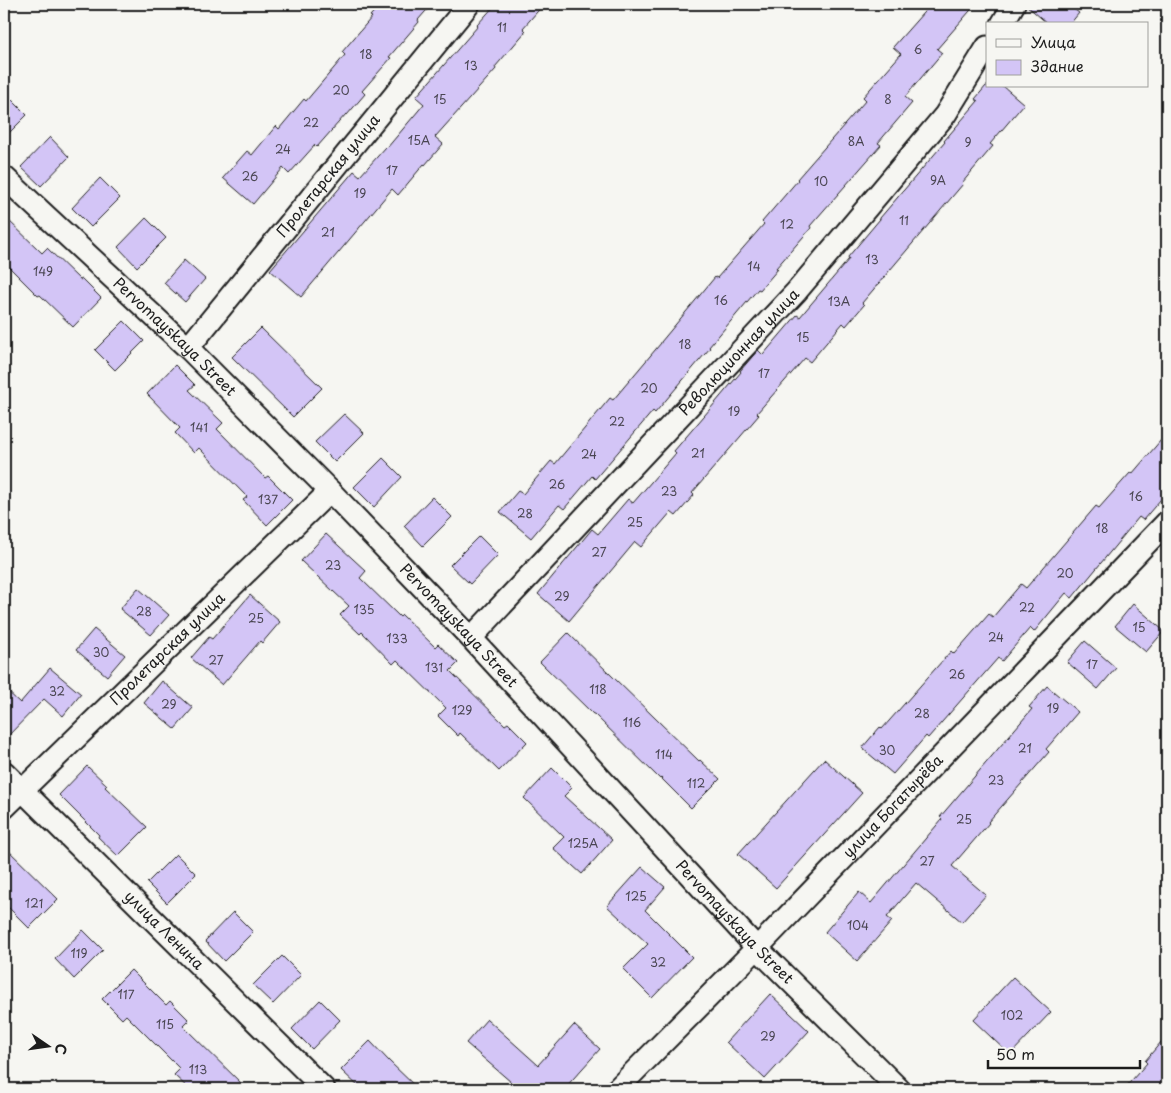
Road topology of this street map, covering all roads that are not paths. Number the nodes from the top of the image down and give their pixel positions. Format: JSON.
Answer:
{"nodes":[{"id":1,"x":469,"y":4,"type":"edge"},
{"id":2,"x":1014,"y":4,"type":"edge"},
{"id":3,"x":1003,"y":22,"type":"edge"},
{"id":4,"x":986,"y":49,"type":"edge"},
{"id":5,"x":4,"y":177,"type":"edge"},
{"id":6,"x":188,"y":348,"type":"junction"},
{"id":7,"x":330,"y":491,"type":"junction"},
{"id":8,"x":1167,"y":522,"type":"edge"},
{"id":9,"x":471,"y":638,"type":"junction"},
{"id":10,"x":4,"y":772,"type":"edge"},
{"id":11,"x":22,"y":790,"type":"junction"},
{"id":12,"x":4,"y":808,"type":"edge"},
{"id":13,"x":757,"y":948,"type":"junction"},
{"id":14,"x":324,"y":1089,"type":"edge"},
{"id":15,"x":617,"y":1089,"type":"edge"},
{"id":16,"x":899,"y":1089,"type":"edge"}],
"edges":[{"from":1,"to":6,"type":"street","name":"Пролетарская улица"},
{"from":2,"to":3,"type":"street"},
{"from":4,"to":9,"type":"street","name":"Революционная улица"},
{"from":5,"to":6,"type":"street","name":"Pervomayskaya Street"},
{"from":6,"to":7,"type":"street","name":"Pervomayskaya Street"},
{"from":7,"to":9,"type":"street","name":"Pervomayskaya Street"},
{"from":7,"to":11,"type":"street","name":"Пролетарская улица"},
{"from":8,"to":13,"type":"street","name":"улица Богатырёва"},
{"from":9,"to":13,"type":"street","name":"Pervomayskaya Street"},
{"from":10,"to":11,"type":"street","name":"улица Ленина"},
{"from":11,"to":12,"type":"street","name":"Пролетарская улица"},
{"from":11,"to":14,"type":"street","name":"улица Ленина"},
{"from":13,"to":15,"type":"street","name":"улица Богатырёва"},
{"from":13,"to":16,"type":"street","name":"Pervomayskaya Street"}]}
